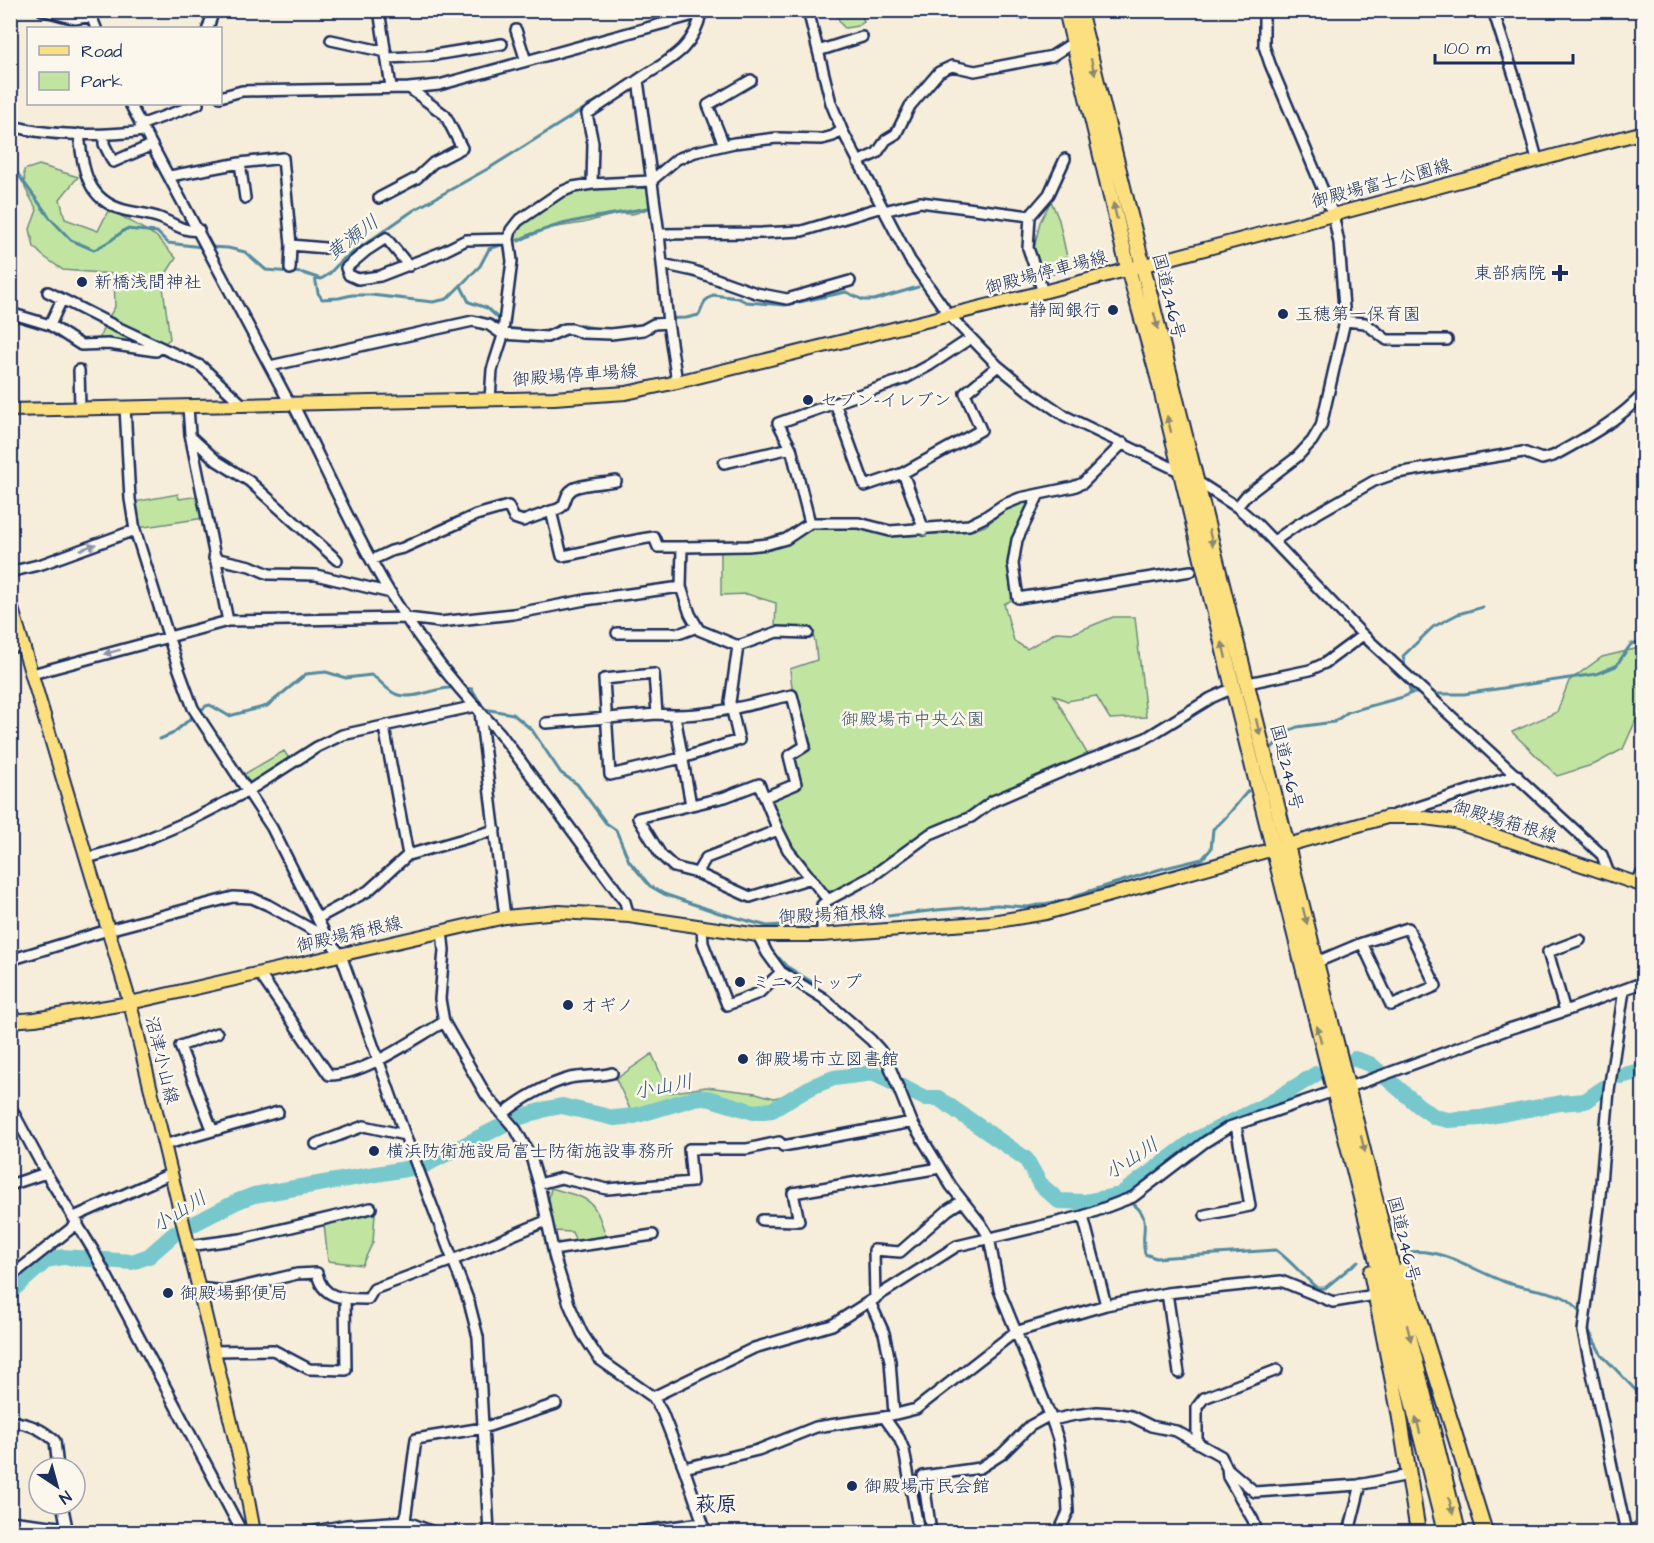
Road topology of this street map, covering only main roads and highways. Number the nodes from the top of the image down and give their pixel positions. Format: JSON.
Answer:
{"nodes":[{"id":1,"x":1066,"y":10,"type":"edge"},
{"id":2,"x":1079,"y":10,"type":"edge"},
{"id":3,"x":1644,"y":132,"type":"edge"},
{"id":4,"x":1135,"y":266,"type":"junction"},
{"id":5,"x":10,"y":410,"type":"edge"},
{"id":6,"x":10,"y":602,"type":"edge"},
{"id":7,"x":1280,"y":847,"type":"junction"},
{"id":8,"x":1639,"y":884,"type":"edge"},
{"id":9,"x":130,"y":1003,"type":"junction"},
{"id":10,"x":10,"y":1021,"type":"edge"},
{"id":11,"x":1377,"y":1231,"type":"junction"},
{"id":12,"x":1458,"y":1447,"type":"junction"},
{"id":13,"x":1438,"y":1480,"type":"junction"},
{"id":14,"x":1644,"y":1530,"type":"edge"},
{"id":15,"x":1418,"y":1532,"type":"edge"},
{"id":16,"x":254,"y":1533,"type":"edge"},
{"id":17,"x":1444,"y":1533,"type":"edge"},
{"id":18,"x":1458,"y":1533,"type":"edge"},
{"id":19,"x":1476,"y":1533,"type":"edge"},
{"id":20,"x":1485,"y":1533,"type":"edge"},
{"id":21,"x":1632,"y":1533,"type":"edge"}],
"edges":[{"from":4,"to":1,"type":"highway","name":"国道246号","one_way":true},
{"from":2,"to":4,"type":"highway","name":"国道246号","one_way":true},
{"from":3,"to":4,"type":"main road","name":"御殿場富士公園線"},
{"from":4,"to":5,"type":"main road","name":"御殿場停車場線"},
{"from":7,"to":4,"type":"highway","name":"国道246号","one_way":true},
{"from":4,"to":7,"type":"highway","name":"国道246号","one_way":true},
{"from":6,"to":9,"type":"main road","name":"沼津小山線"},
{"from":7,"to":8,"type":"main road","name":"御殿場箱根線"},
{"from":7,"to":9,"type":"main road","name":"御殿場箱根線"},
{"from":11,"to":7,"type":"highway","name":"国道246号","one_way":true},
{"from":7,"to":11,"type":"highway","name":"国道246号","one_way":true},
{"from":9,"to":10,"type":"main road","name":"御殿場箱根線"},
{"from":9,"to":16,"type":"main road","name":"沼津小山線"},
{"from":11,"to":12,"type":"highway"},
{"from":11,"to":13,"type":"highway","name":"国道246号"},
{"from":11,"to":15,"type":"highway"},
{"from":12,"to":19,"type":"highway"},
{"from":12,"to":20,"type":"highway"},
{"from":13,"to":17,"type":"highway","name":"国道246号"},
{"from":13,"to":18,"type":"highway","name":"国道246号","one_way":true},
{"from":14,"to":21,"type":"highway"}]}
